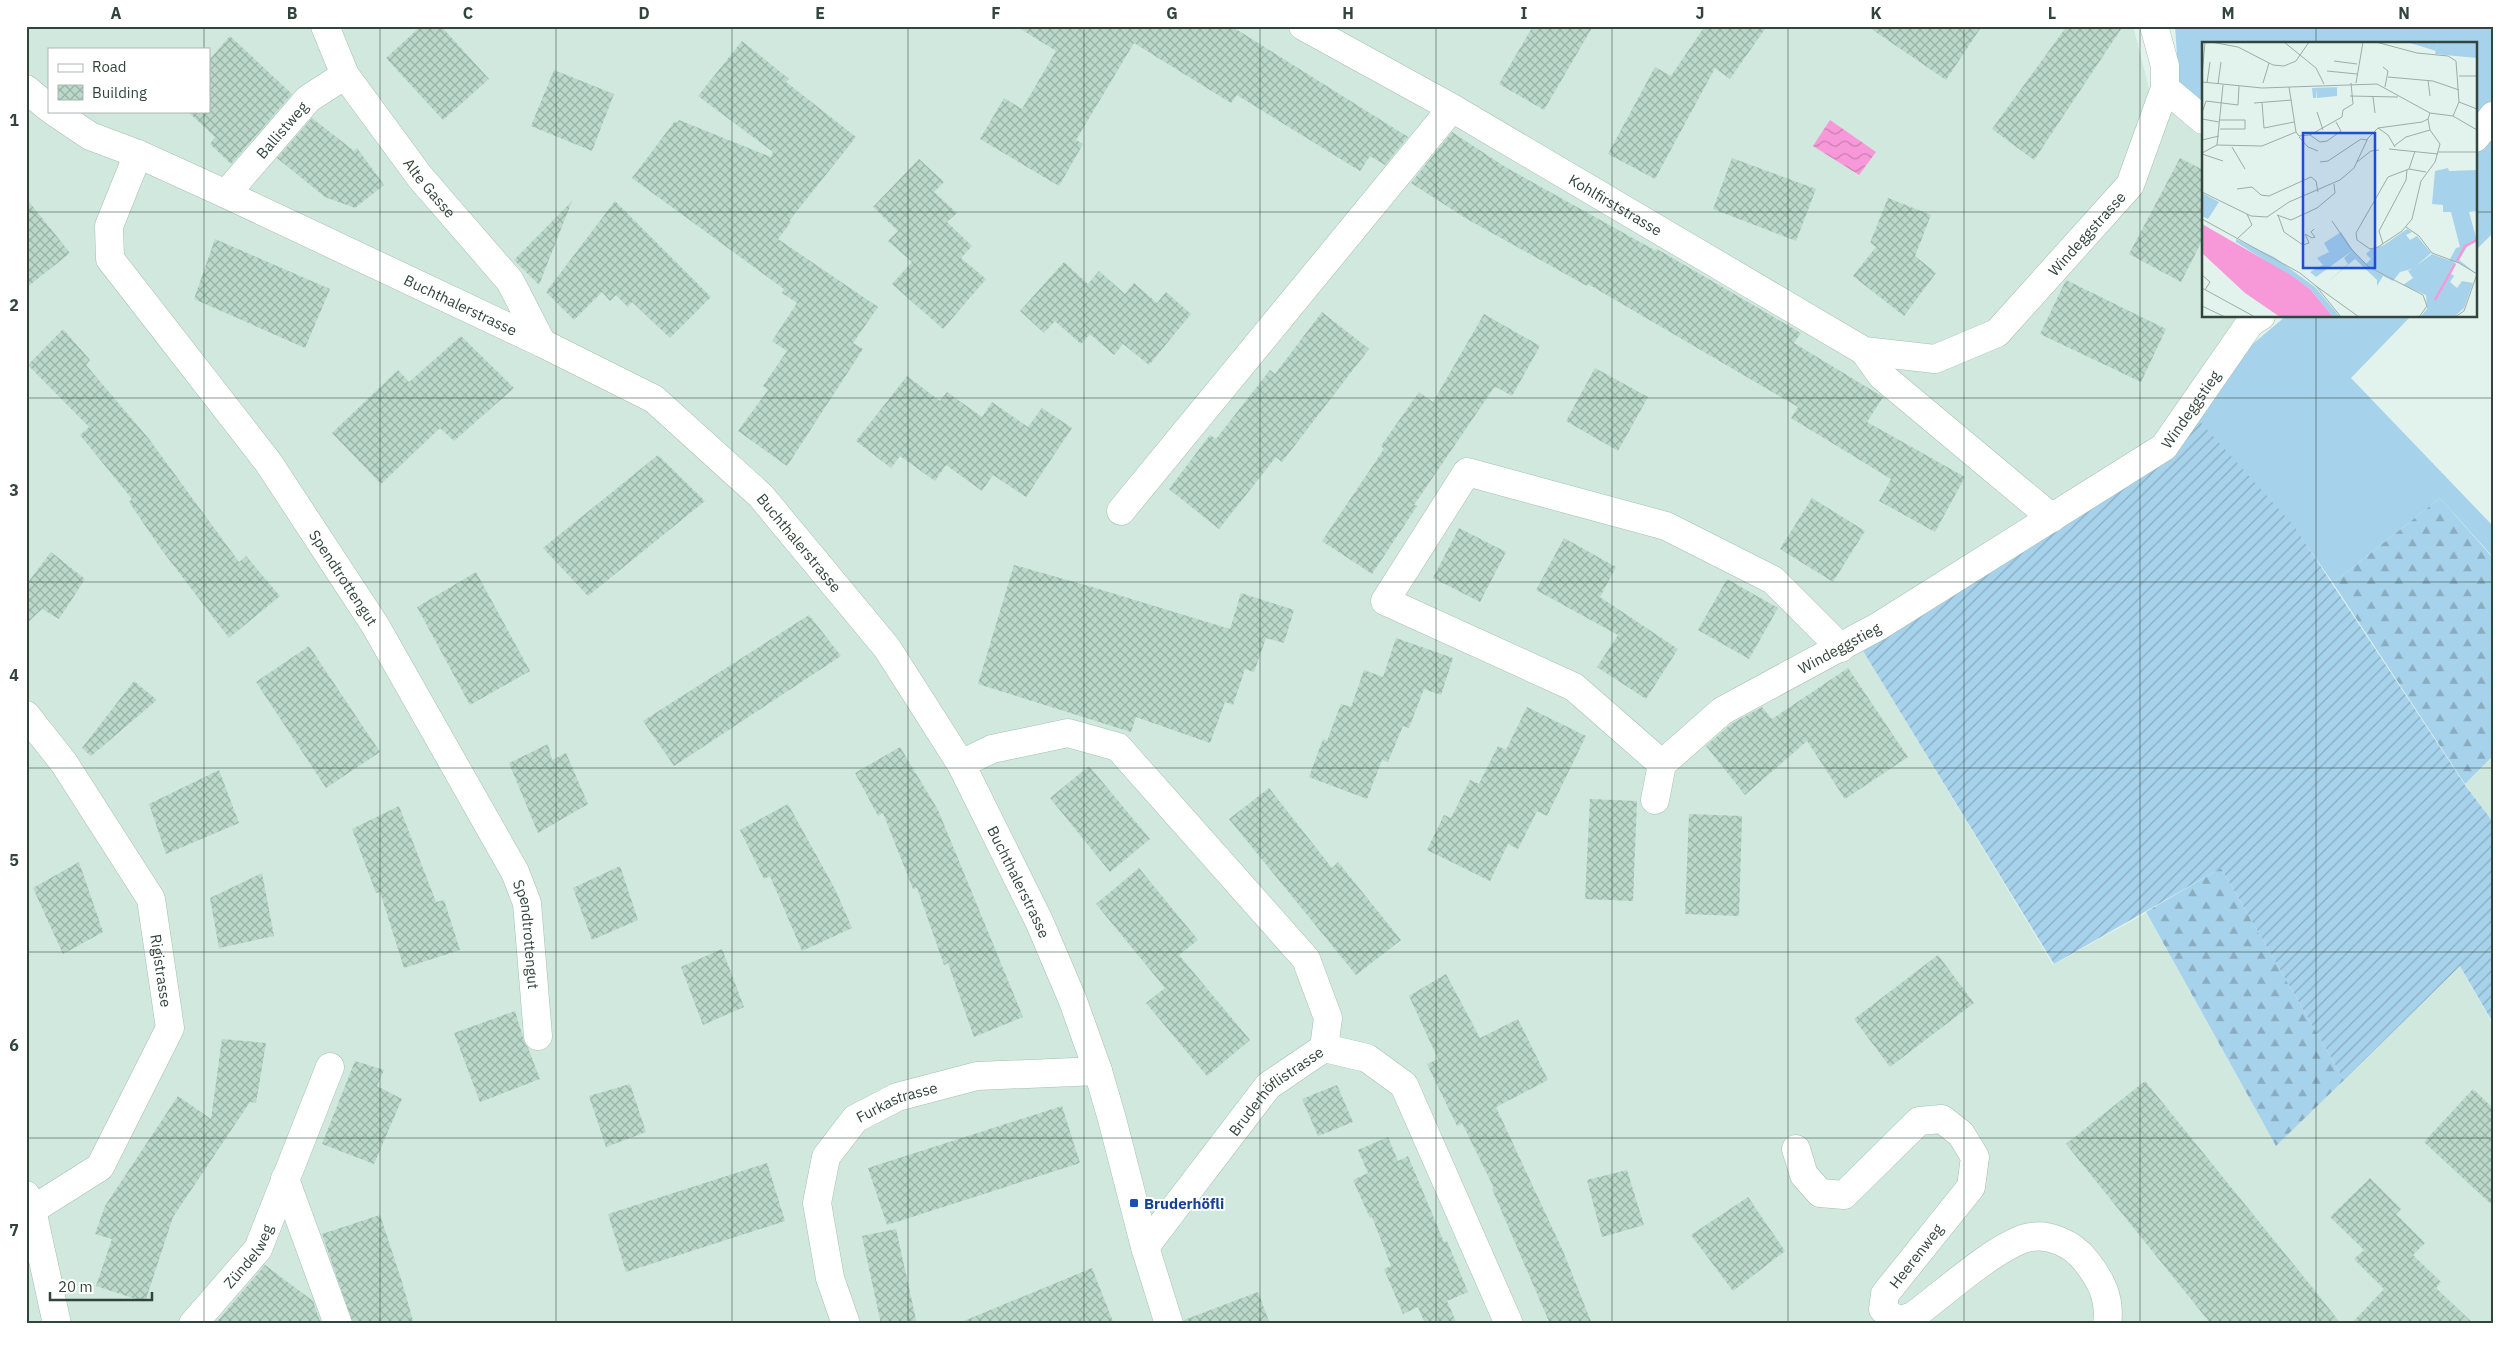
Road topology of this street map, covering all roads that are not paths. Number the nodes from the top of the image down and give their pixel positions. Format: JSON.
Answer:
{"nodes":[{"id":1,"x":325,"y":26,"type":"edge"},
{"id":2,"x":1303,"y":26,"type":"edge"},
{"id":3,"x":2154,"y":26,"type":"edge"},
{"id":4,"x":345,"y":75,"type":"junction"},
{"id":5,"x":26,"y":88,"type":"edge"},
{"id":6,"x":2165,"y":88,"type":"junction"},
{"id":7,"x":48,"y":107,"type":"edge"},
{"id":8,"x":1452,"y":108,"type":"junction"},
{"id":9,"x":54,"y":112,"type":"edge"},
{"id":10,"x":2493,"y":116,"type":"edge"},
{"id":11,"x":2202,"y":119,"type":"edge"},
{"id":12,"x":2476,"y":137,"type":"edge"},
{"id":13,"x":138,"y":154,"type":"junction"},
{"id":14,"x":226,"y":194,"type":"junction"},
{"id":15,"x":2258,"y":318,"type":"edge"},
{"id":16,"x":542,"y":343,"type":"junction"},
{"id":17,"x":1864,"y":352,"type":"junction"},
{"id":18,"x":1935,"y":359,"type":"joint"},
{"id":19,"x":1120,"y":511,"type":"dead end"},
{"id":20,"x":2052,"y":518,"type":"junction"},
{"id":21,"x":1841,"y":648,"type":"junction"},
{"id":22,"x":26,"y":715,"type":"edge"},
{"id":23,"x":961,"y":764,"type":"junction"},
{"id":24,"x":1662,"y":764,"type":"junction"},
{"id":25,"x":1655,"y":800,"type":"dead end"},
{"id":26,"x":538,"y":1036,"type":"dead end"},
{"id":27,"x":1324,"y":1048,"type":"junction"},
{"id":28,"x":330,"y":1067,"type":"dead end"},
{"id":29,"x":1098,"y":1071,"type":"junction"},
{"id":30,"x":1796,"y":1149,"type":"dead end"},
{"id":31,"x":285,"y":1179,"type":"junction"},
{"id":32,"x":29,"y":1202,"type":"edge"},
{"id":33,"x":1144,"y":1247,"type":"junction"},
{"id":34,"x":57,"y":1324,"type":"edge"},
{"id":35,"x":193,"y":1324,"type":"edge"},
{"id":36,"x":338,"y":1324,"type":"edge"},
{"id":37,"x":846,"y":1324,"type":"edge"},
{"id":38,"x":1169,"y":1324,"type":"edge"},
{"id":39,"x":1509,"y":1324,"type":"edge"},
{"id":40,"x":2107,"y":1324,"type":"edge"}],
"edges":[{"from":1,"to":4,"type":"street","name":"Alte Gasse"},
{"from":2,"to":8,"type":"street","name":"Kohlfirststrasse"},
{"from":3,"to":6,"type":"street","name":"Windeggstrasse"},
{"from":4,"to":14,"type":"street","name":"Ballistweg"},
{"from":4,"to":16,"type":"street","name":"Alte Gasse"},
{"from":5,"to":7,"type":"street"},
{"from":6,"to":11,"type":"street"},
{"from":6,"to":18,"type":"street","name":"Windeggstrasse"},
{"from":8,"to":17,"type":"street","name":"Kohlfirststrasse"},
{"from":8,"to":19,"type":"street"},
{"from":9,"to":13,"type":"street","name":"Buchthalerstrasse"},
{"from":10,"to":12,"type":"street"},
{"from":13,"to":14,"type":"street","name":"Buchthalerstrasse"},
{"from":13,"to":26,"type":"street","name":"Spendtrottengut"},
{"from":14,"to":16,"type":"street","name":"Buchthalerstrasse"},
{"from":15,"to":20,"type":"street","name":"Windeggstieg"},
{"from":16,"to":23,"type":"street","name":"Buchthalerstrasse"},
{"from":17,"to":18,"type":"street","name":"Kohlfirststrasse"},
{"from":17,"to":20,"type":"street"},
{"from":20,"to":21,"type":"street","name":"Windeggstieg"},
{"from":21,"to":24,"type":"street","name":"Windeggstieg"},
{"from":21,"to":24,"type":"street"},
{"from":22,"to":32,"type":"street","name":"Rigistrasse"},
{"from":23,"to":27,"type":"street"},
{"from":23,"to":29,"type":"street","name":"Buchthalerstrasse"},
{"from":24,"to":25,"type":"street"},
{"from":27,"to":33,"type":"street","name":"Bruderhöflistrasse"},
{"from":27,"to":39,"type":"street","name":"Bruderhöflistrasse"},
{"from":28,"to":31,"type":"street","name":"Zündelweg"},
{"from":29,"to":33,"type":"street","name":"Buchthalerstrasse"},
{"from":29,"to":37,"type":"street","name":"Furkastrasse"},
{"from":30,"to":40,"type":"street","name":"Heerenweg"},
{"from":31,"to":35,"type":"street","name":"Zündelweg"},
{"from":31,"to":36,"type":"street"},
{"from":32,"to":34,"type":"street"},
{"from":33,"to":38,"type":"street","name":"Buchthalerstrasse"}]}
